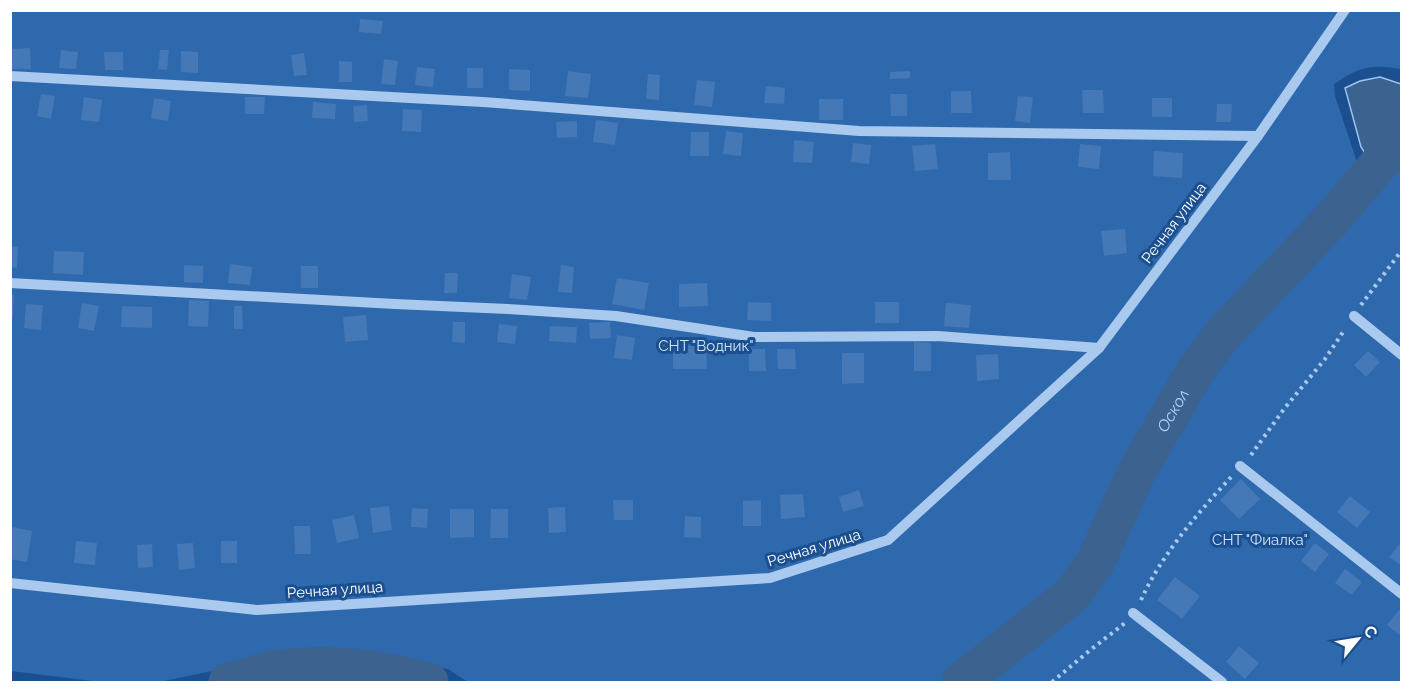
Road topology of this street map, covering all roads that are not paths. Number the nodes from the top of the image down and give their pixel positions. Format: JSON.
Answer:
{"nodes":[{"id":1,"x":1345,"y":10,"type":"edge"},
{"id":2,"x":10,"y":76,"type":"edge"},
{"id":3,"x":1258,"y":136,"type":"junction"},
{"id":4,"x":10,"y":283,"type":"edge"},
{"id":5,"x":1354,"y":316,"type":"dead end"},
{"id":6,"x":1100,"y":348,"type":"junction"},
{"id":7,"x":1401,"y":355,"type":"edge"},
{"id":8,"x":1240,"y":466,"type":"dead end"},
{"id":9,"x":10,"y":583,"type":"edge"},
{"id":10,"x":1401,"y":594,"type":"edge"},
{"id":11,"x":1133,"y":613,"type":"dead end"},
{"id":12,"x":1222,"y":682,"type":"edge"}],
"edges":[{"from":1,"to":3,"type":"lane","name":"Речная улица"},
{"from":2,"to":3,"type":"lane"},
{"from":3,"to":6,"type":"lane","name":"Речная улица"},
{"from":4,"to":6,"type":"lane"},
{"from":5,"to":7,"type":"lane"},
{"from":6,"to":9,"type":"lane","name":"Речная улица"},
{"from":8,"to":10,"type":"lane"},
{"from":11,"to":12,"type":"lane"}]}
